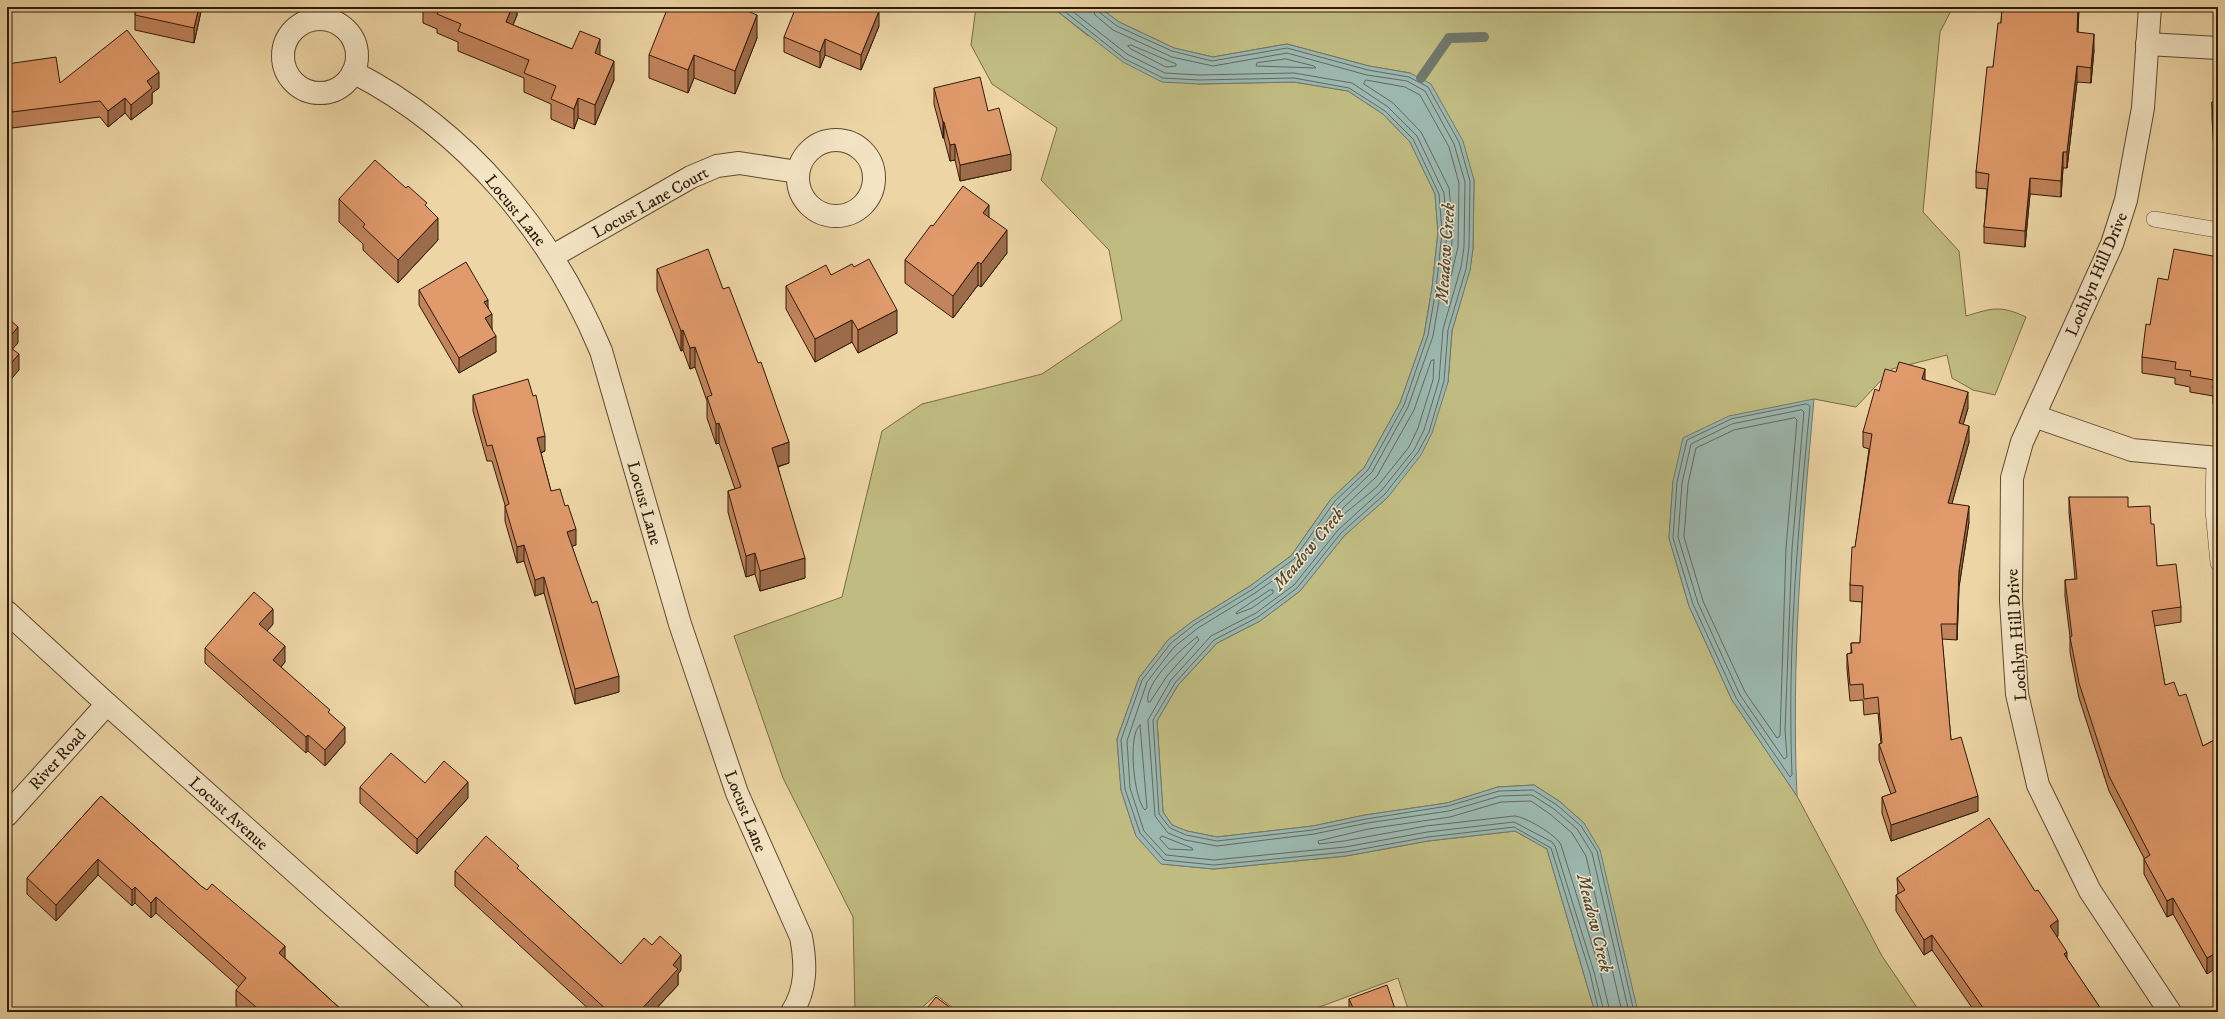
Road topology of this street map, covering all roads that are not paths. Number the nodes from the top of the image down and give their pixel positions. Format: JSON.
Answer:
{"nodes":[{"id":1,"x":2150,"y":7,"type":"edge"},
{"id":2,"x":2147,"y":44,"type":"junction"},
{"id":3,"x":2218,"y":48,"type":"edge"},
{"id":4,"x":353,"y":72,"type":"dead end"},
{"id":5,"x":798,"y":172,"type":"dead end"},
{"id":6,"x":2154,"y":219,"type":"dead end"},
{"id":7,"x":2218,"y":230,"type":"edge"},
{"id":8,"x":553,"y":256,"type":"junction"},
{"id":9,"x":2034,"y":416,"type":"junction"},
{"id":10,"x":2216,"y":458,"type":"edge"},
{"id":11,"x":2218,"y":563,"type":"edge"},
{"id":12,"x":7,"y":612,"type":"edge"},
{"id":13,"x":107,"y":704,"type":"junction"},
{"id":14,"x":7,"y":815,"type":"edge"},
{"id":15,"x":452,"y":1012,"type":"edge"},
{"id":16,"x":792,"y":1012,"type":"edge"},
{"id":17,"x":2170,"y":1012,"type":"edge"}],
"edges":[{"from":1,"to":2,"type":"street","name":"Lochlyn Hill Drive"},
{"from":2,"to":3,"type":"street"},
{"from":2,"to":9,"type":"street","name":"Lochlyn Hill Drive"},
{"from":4,"to":8,"type":"street","name":"Locust Lane"},
{"from":5,"to":8,"type":"street","name":"Locust Lane Court"},
{"from":6,"to":7,"type":"lane"},
{"from":8,"to":16,"type":"street","name":"Locust Lane"},
{"from":9,"to":10,"type":"street"},
{"from":9,"to":17,"type":"street","name":"Lochlyn Hill Drive"},
{"from":10,"to":11,"type":"lane"},
{"from":12,"to":13,"type":"street","name":"Locust Avenue"},
{"from":13,"to":14,"type":"street","name":"River Road"},
{"from":13,"to":15,"type":"street","name":"Locust Avenue"}]}
